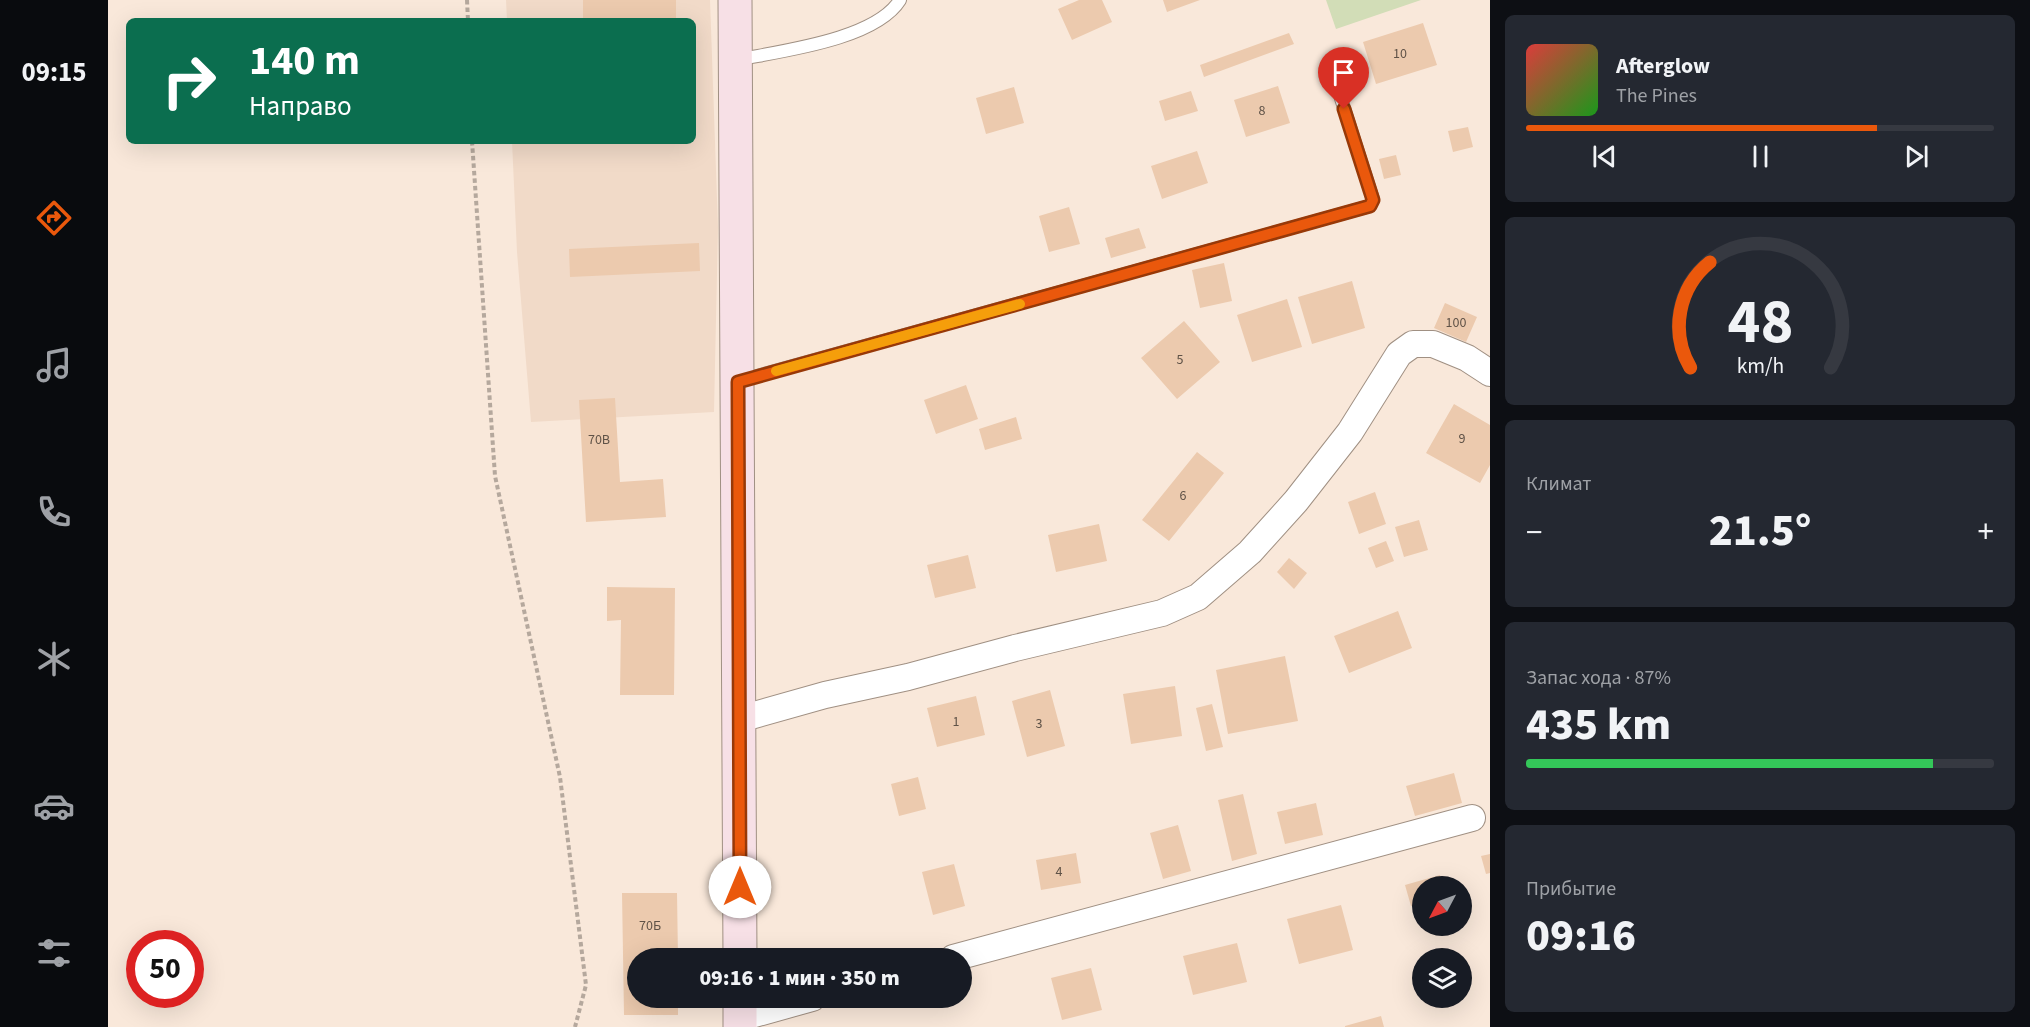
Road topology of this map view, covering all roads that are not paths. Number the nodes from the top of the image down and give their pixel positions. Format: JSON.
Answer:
{"nodes":[{"id":1,"x":735,"y":0,"type":"edge"},
{"id":2,"x":900,"y":0,"type":"edge"},
{"id":3,"x":735,"y":60,"type":"junction"},
{"id":4,"x":1330,"y":64,"type":"dead end"},
{"id":5,"x":1490,"y":373,"type":"edge"},
{"id":6,"x":738,"y":382,"type":"junction"},
{"id":7,"x":740,"y":719,"type":"junction"},
{"id":8,"x":1472,"y":818,"type":"dead end"},
{"id":9,"x":740,"y":948,"type":"edge"},
{"id":10,"x":972,"y":953,"type":"edge"},
{"id":11,"x":767,"y":1008,"type":"edge"},
{"id":12,"x":740,"y":1014,"type":"edge"}],
"edges":[{"from":1,"to":3,"type":"main road"},
{"from":2,"to":3,"type":"lane"},
{"from":3,"to":6,"type":"main road"},
{"from":4,"to":6,"type":"lane"},
{"from":5,"to":7,"type":"street"},
{"from":6,"to":7,"type":"main road"},
{"from":7,"to":9,"type":"main road"},
{"from":8,"to":10,"type":"street"},
{"from":11,"to":12,"type":"street"}]}
